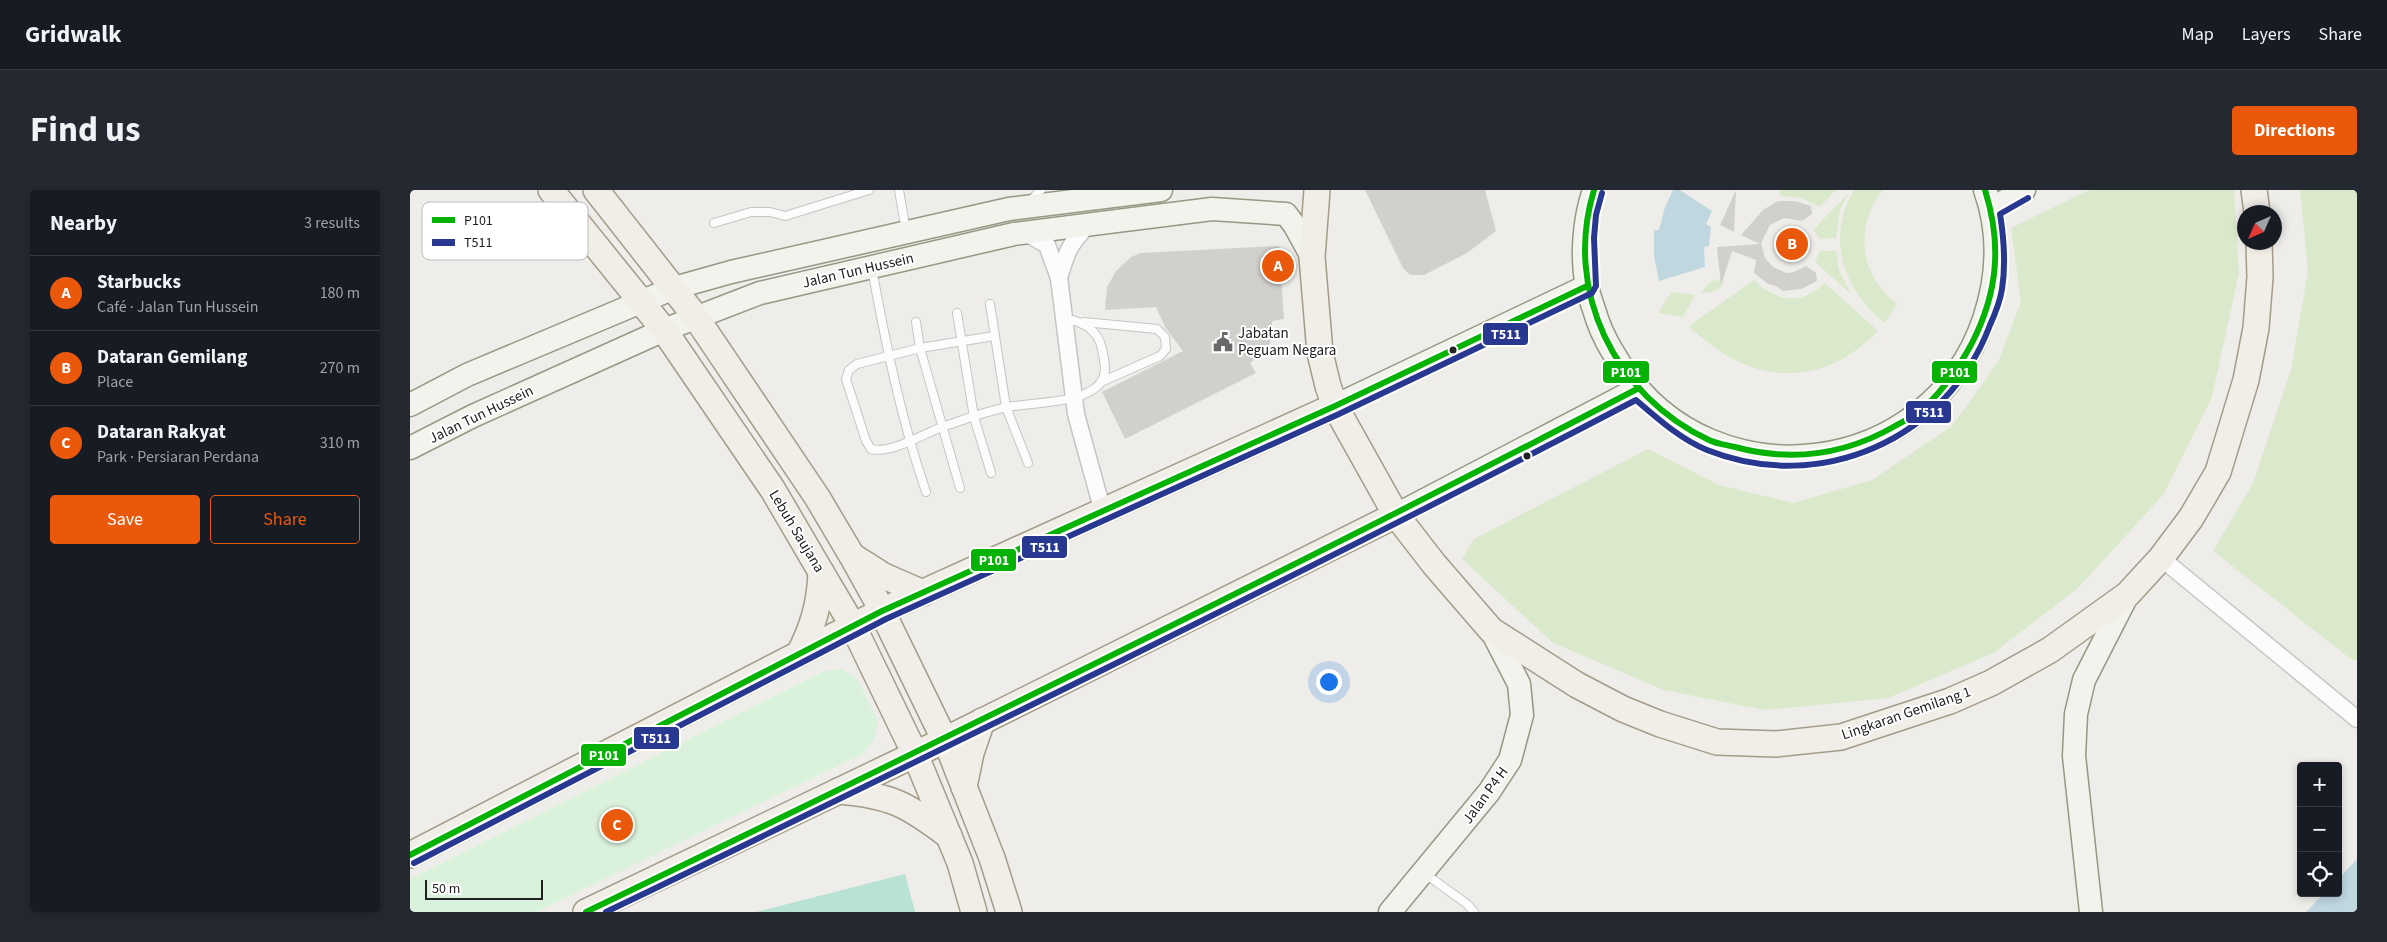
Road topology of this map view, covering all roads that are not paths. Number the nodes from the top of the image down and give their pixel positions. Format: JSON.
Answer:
{"nodes":[{"id":1,"x":551,"y":190,"type":"edge"},
{"id":2,"x":596,"y":190,"type":"edge"},
{"id":3,"x":870,"y":190,"type":"edge"},
{"id":4,"x":899,"y":190,"type":"edge"},
{"id":5,"x":1041,"y":190,"type":"edge"},
{"id":6,"x":1161,"y":190,"type":"edge"},
{"id":7,"x":1317,"y":190,"type":"edge"},
{"id":8,"x":1594,"y":190,"type":"edge"},
{"id":9,"x":2024,"y":190,"type":"edge"},
{"id":10,"x":2254,"y":190,"type":"edge"},
{"id":11,"x":1088,"y":194,"type":"edge"},
{"id":12,"x":1988,"y":199,"type":"edge"},
{"id":13,"x":561,"y":202,"type":"edge"},
{"id":14,"x":2256,"y":205,"type":"edge"},
{"id":15,"x":1024,"y":208,"type":"junction"},
{"id":16,"x":714,"y":223,"type":"dead end"},
{"id":17,"x":1088,"y":225,"type":"junction"},
{"id":18,"x":1026,"y":232,"type":"junction"},
{"id":19,"x":906,"y":233,"type":"junction"},
{"id":20,"x":588,"y":236,"type":"edge"},
{"id":21,"x":2259,"y":250,"type":"edge"},
{"id":22,"x":1312,"y":257,"type":"junction"},
{"id":23,"x":872,"y":267,"type":"junction"},
{"id":24,"x":1059,"y":278,"type":"junction"},
{"id":25,"x":1587,"y":286,"type":"junction"},
{"id":26,"x":674,"y":288,"type":"junction"},
{"id":27,"x":643,"y":302,"type":"junction"},
{"id":28,"x":990,"y":304,"type":"dead end"},
{"id":29,"x":957,"y":313,"type":"dead end"},
{"id":30,"x":695,"y":316,"type":"junction"},
{"id":31,"x":1062,"y":317,"type":"junction"},
{"id":32,"x":916,"y":322,"type":"dead end"},
{"id":33,"x":1082,"y":322,"type":"junction"},
{"id":34,"x":664,"y":330,"type":"junction"},
{"id":35,"x":994,"y":336,"type":"junction"},
{"id":36,"x":961,"y":342,"type":"junction"},
{"id":37,"x":920,"y":348,"type":"junction"},
{"id":38,"x":888,"y":356,"type":"junction"},
{"id":39,"x":1101,"y":382,"type":"junction"},
{"id":40,"x":1637,"y":389,"type":"junction"},
{"id":41,"x":1074,"y":398,"type":"junction"},
{"id":42,"x":410,"y":405,"type":"edge"},
{"id":43,"x":1335,"y":406,"type":"junction"},
{"id":44,"x":1006,"y":407,"type":"junction"},
{"id":45,"x":974,"y":417,"type":"junction"},
{"id":46,"x":942,"y":427,"type":"junction"},
{"id":47,"x":909,"y":442,"type":"junction"},
{"id":48,"x":410,"y":448,"type":"edge"},
{"id":49,"x":1028,"y":463,"type":"dead end"},
{"id":50,"x":991,"y":473,"type":"dead end"},
{"id":51,"x":960,"y":488,"type":"dead end"},
{"id":52,"x":926,"y":492,"type":"dead end"},
{"id":53,"x":1103,"y":512,"type":"junction"},
{"id":54,"x":1396,"y":515,"type":"junction"},
{"id":55,"x":852,"y":556,"type":"junction"},
{"id":56,"x":2161,"y":558,"type":"junction"},
{"id":57,"x":821,"y":572,"type":"junction"},
{"id":58,"x":923,"y":593,"type":"junction"},
{"id":59,"x":2128,"y":594,"type":"junction"},
{"id":60,"x":882,"y":611,"type":"junction"},
{"id":61,"x":853,"y":626,"type":"junction"},
{"id":62,"x":1491,"y":630,"type":"junction"},
{"id":63,"x":799,"y":654,"type":"junction"},
{"id":64,"x":2357,"y":719,"type":"edge"},
{"id":65,"x":982,"y":721,"type":"junction"},
{"id":66,"x":945,"y":740,"type":"junction"},
{"id":67,"x":915,"y":754,"type":"junction"},
{"id":68,"x":964,"y":787,"type":"junction"},
{"id":69,"x":838,"y":792,"type":"junction"},
{"id":70,"x":949,"y":836,"type":"junction"},
{"id":71,"x":410,"y":855,"type":"edge"},
{"id":72,"x":1424,"y":873,"type":"junction"},
{"id":73,"x":586,"y":912,"type":"edge"},
{"id":74,"x":974,"y":912,"type":"edge"},
{"id":75,"x":1009,"y":912,"type":"edge"},
{"id":76,"x":1390,"y":912,"type":"edge"},
{"id":77,"x":1474,"y":912,"type":"edge"},
{"id":78,"x":2091,"y":912,"type":"edge"}],
"edges":[{"from":1,"to":13,"type":"main road","name":"Lebuh Saujana"},
{"from":2,"to":26,"type":"main road"},
{"from":3,"to":16,"type":"lane"},
{"from":4,"to":19,"type":"lane"},
{"from":5,"to":15,"type":"lane"},
{"from":6,"to":11,"type":"street","name":"Jalan Tun Hussein"},
{"from":7,"to":22,"type":"main road","name":"Lingkaran Gemilang 1"},
{"from":8,"to":25,"type":"street"},
{"from":9,"to":12,"type":"street"},
{"from":10,"to":14,"type":"main road"},
{"from":11,"to":15,"type":"street","name":"Jalan Tun Hussein"},
{"from":12,"to":40,"type":"street"},
{"from":15,"to":19,"type":"street","name":"Jalan Tun Hussein"},
{"from":17,"to":18,"type":"street","name":"Jalan Tun Hussein"},
{"from":17,"to":22,"type":"street","name":"Jalan Tun Hussein"},
{"from":17,"to":24,"type":"street"},
{"from":18,"to":23,"type":"street","name":"Jalan Tun Hussein"},
{"from":18,"to":24,"type":"street"},
{"from":19,"to":26,"type":"street","name":"Jalan Tun Hussein"},
{"from":20,"to":27,"type":"main road","name":"Lebuh Saujana"},
{"from":21,"to":56,"type":"main road","name":"Lingkaran Gemilang 1"},
{"from":22,"to":43,"type":"main road","name":"Lingkaran Gemilang 1"},
{"from":23,"to":30,"type":"street","name":"Jalan Tun Hussein"},
{"from":23,"to":38,"type":"lane"},
{"from":24,"to":31,"type":"street"},
{"from":25,"to":40,"type":"street"},
{"from":25,"to":43,"type":"street"},
{"from":26,"to":27,"type":"street","name":"Jalan Tun Hussein"},
{"from":26,"to":30,"type":"main road"},
{"from":27,"to":34,"type":"main road","name":"Lebuh Saujana"},
{"from":27,"to":42,"type":"street","name":"Jalan Tun Hussein"},
{"from":28,"to":35,"type":"lane"},
{"from":29,"to":36,"type":"lane"},
{"from":30,"to":34,"type":"street","name":"Jalan Tun Hussein"},
{"from":30,"to":55,"type":"main road"},
{"from":31,"to":33,"type":"lane"},
{"from":31,"to":41,"type":"street"},
{"from":32,"to":37,"type":"lane"},
{"from":33,"to":39,"type":"lane"},
{"from":33,"to":39,"type":"lane"},
{"from":34,"to":48,"type":"street","name":"Jalan Tun Hussein"},
{"from":34,"to":57,"type":"main road","name":"Lebuh Saujana"},
{"from":35,"to":36,"type":"lane"},
{"from":35,"to":44,"type":"lane"},
{"from":36,"to":37,"type":"lane"},
{"from":36,"to":45,"type":"lane"},
{"from":37,"to":38,"type":"lane"},
{"from":37,"to":46,"type":"lane"},
{"from":38,"to":47,"type":"lane"},
{"from":38,"to":47,"type":"lane"},
{"from":39,"to":41,"type":"lane"},
{"from":40,"to":54,"type":"street"},
{"from":41,"to":44,"type":"lane"},
{"from":41,"to":53,"type":"street"},
{"from":43,"to":53,"type":"main road"},
{"from":43,"to":54,"type":"main road","name":"Lingkaran Gemilang 1"},
{"from":44,"to":45,"type":"lane"},
{"from":44,"to":49,"type":"lane"},
{"from":45,"to":46,"type":"lane"},
{"from":45,"to":50,"type":"lane"},
{"from":46,"to":47,"type":"lane"},
{"from":46,"to":51,"type":"lane"},
{"from":47,"to":52,"type":"lane"},
{"from":53,"to":58,"type":"main road"},
{"from":54,"to":62,"type":"main road","name":"Lingkaran Gemilang 1"},
{"from":54,"to":65,"type":"main road"},
{"from":55,"to":58,"type":"main road"},
{"from":55,"to":60,"type":"main road"},
{"from":56,"to":59,"type":"main road","name":"Lingkaran Gemilang 1"},
{"from":56,"to":64,"type":"street"},
{"from":57,"to":61,"type":"main road","name":"Lebuh Saujana"},
{"from":57,"to":63,"type":"main road"},
{"from":58,"to":60,"type":"main road"},
{"from":59,"to":62,"type":"main road","name":"Lingkaran Gemilang 1"},
{"from":59,"to":78,"type":"street"},
{"from":60,"to":61,"type":"main road"},
{"from":60,"to":66,"type":"main road"},
{"from":61,"to":63,"type":"main road"},
{"from":61,"to":67,"type":"main road","name":"Lebuh Saujana"},
{"from":62,"to":72,"type":"street","name":"Jalan P4 H"},
{"from":63,"to":71,"type":"main road"},
{"from":65,"to":66,"type":"main road"},
{"from":65,"to":68,"type":"main road"},
{"from":66,"to":67,"type":"main road"},
{"from":66,"to":68,"type":"main road"},
{"from":67,"to":69,"type":"main road"},
{"from":67,"to":70,"type":"main road","name":"Lebuh Saujana"},
{"from":68,"to":75,"type":"main road"},
{"from":69,"to":70,"type":"main road"},
{"from":69,"to":73,"type":"main road"},
{"from":70,"to":74,"type":"main road","name":"Lebuh Saujana"},
{"from":72,"to":76,"type":"street","name":"Jalan P4 H"},
{"from":72,"to":77,"type":"lane"}]}
